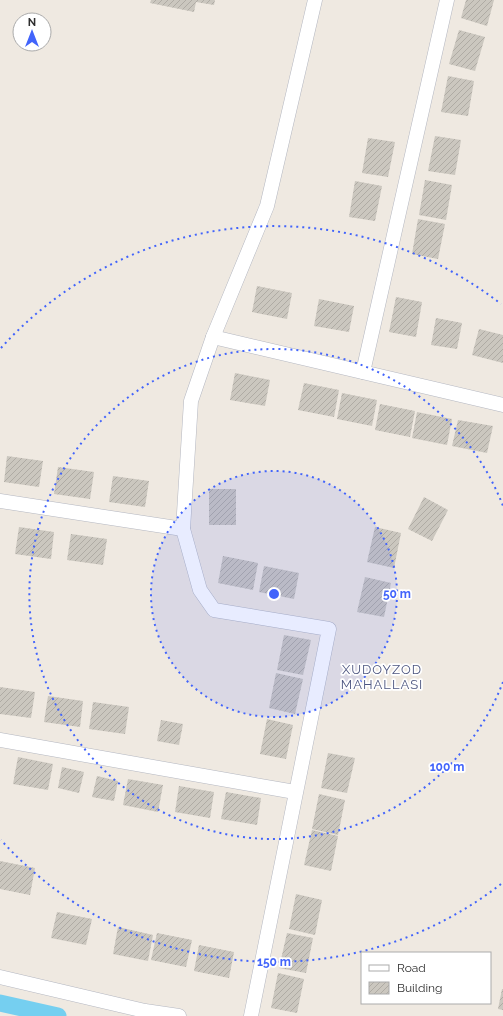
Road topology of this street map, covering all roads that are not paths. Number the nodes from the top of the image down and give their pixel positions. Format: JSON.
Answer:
{"nodes":[{"id":1,"x":315,"y":0,"type":"edge"},
{"id":2,"x":447,"y":0,"type":"edge"},
{"id":3,"x":213,"y":337,"type":"junction"},
{"id":4,"x":363,"y":372,"type":"junction"},
{"id":5,"x":503,"y":405,"type":"edge"},
{"id":6,"x":0,"y":501,"type":"edge"},
{"id":7,"x":183,"y":529,"type":"junction"},
{"id":8,"x":0,"y":740,"type":"edge"},
{"id":9,"x":295,"y":792,"type":"junction"},
{"id":10,"x":0,"y":976,"type":"edge"},
{"id":11,"x":179,"y":1016,"type":"edge"},
{"id":12,"x":252,"y":1016,"type":"edge"}],
"edges":[{"from":1,"to":3,"type":"street"},
{"from":2,"to":4,"type":"street"},
{"from":3,"to":4,"type":"street"},
{"from":3,"to":7,"type":"street"},
{"from":4,"to":5,"type":"street"},
{"from":6,"to":7,"type":"street"},
{"from":7,"to":9,"type":"street"},
{"from":8,"to":9,"type":"street"},
{"from":9,"to":12,"type":"street"},
{"from":10,"to":11,"type":"street"}]}
